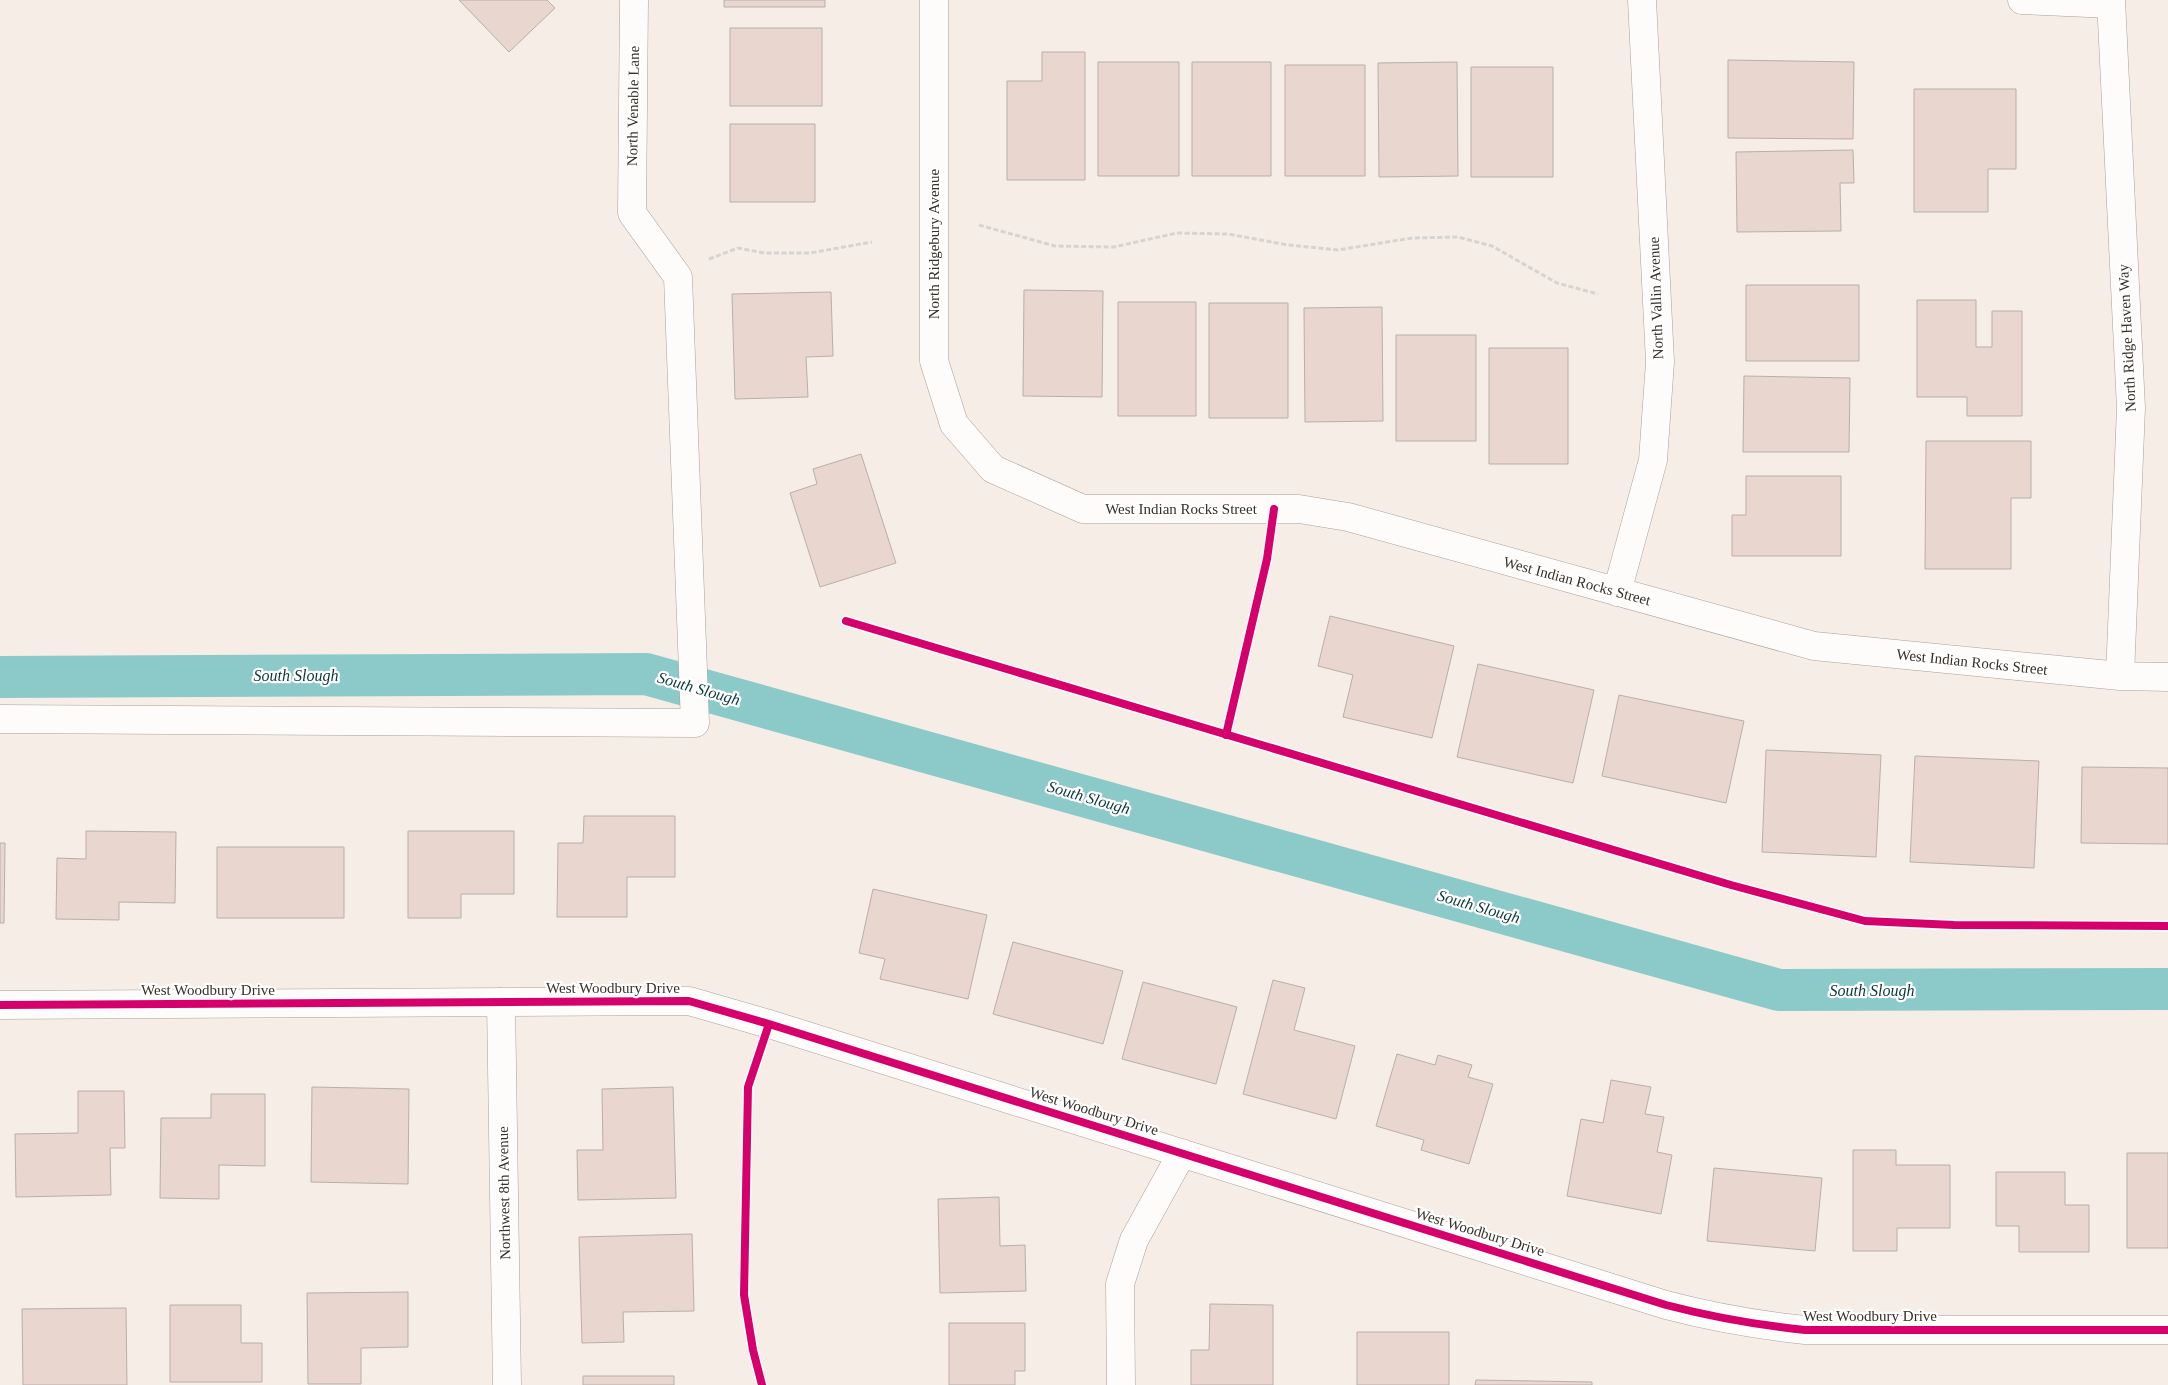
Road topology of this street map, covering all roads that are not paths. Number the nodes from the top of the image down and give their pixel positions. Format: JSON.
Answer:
{"nodes":[{"id":1,"x":634,"y":0,"type":"edge"},
{"id":2,"x":934,"y":0,"type":"edge"},
{"id":3,"x":1642,"y":0,"type":"edge"},
{"id":4,"x":2022,"y":0,"type":"edge"},
{"id":5,"x":2111,"y":2,"type":"edge"},
{"id":6,"x":994,"y":469,"type":"joint"},
{"id":7,"x":1617,"y":592,"type":"junction"},
{"id":8,"x":2120,"y":676,"type":"junction"},
{"id":9,"x":2168,"y":677,"type":"edge"},
{"id":10,"x":0,"y":719,"type":"edge"},
{"id":11,"x":501,"y":1002,"type":"junction"},
{"id":12,"x":0,"y":1005,"type":"edge"},
{"id":13,"x":1182,"y":1153,"type":"junction"},
{"id":14,"x":2168,"y":1330,"type":"edge"},
{"id":15,"x":507,"y":1385,"type":"edge"},
{"id":16,"x":1121,"y":1385,"type":"edge"}],
"edges":[{"from":1,"to":10,"type":"street","name":"North Venable Lane"},
{"from":2,"to":6,"type":"street","name":"North Ridgebury Avenue"},
{"from":3,"to":7,"type":"street","name":"North Vallin Avenue"},
{"from":4,"to":5,"type":"street"},
{"from":5,"to":8,"type":"street","name":"North Ridge Haven Way"},
{"from":6,"to":7,"type":"street","name":"West Indian Rocks Street"},
{"from":7,"to":8,"type":"street","name":"West Indian Rocks Street"},
{"from":8,"to":9,"type":"street","name":"West Indian Rocks Street"},
{"from":11,"to":12,"type":"street","name":"West Woodbury Drive"},
{"from":11,"to":13,"type":"street","name":"West Woodbury Drive"},
{"from":11,"to":15,"type":"street","name":"Northwest 8th Avenue"},
{"from":13,"to":14,"type":"street","name":"West Woodbury Drive"},
{"from":13,"to":16,"type":"street"}]}
